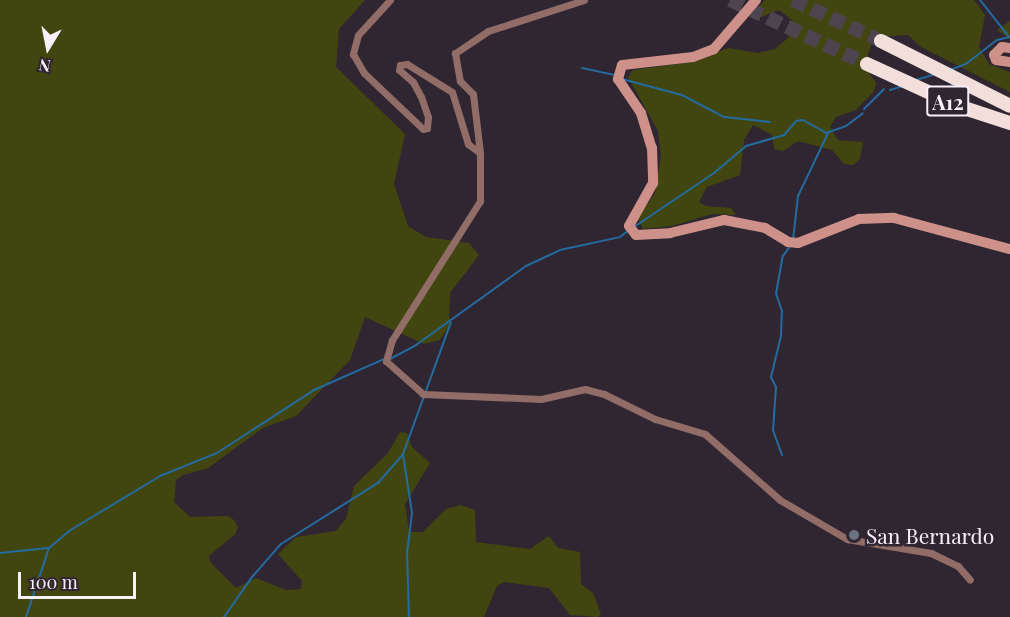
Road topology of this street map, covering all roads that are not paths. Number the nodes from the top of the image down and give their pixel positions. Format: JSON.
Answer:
{"nodes":[{"id":1,"x":390,"y":0,"type":"edge"},
{"id":2,"x":584,"y":0,"type":"edge"},
{"id":3,"x":756,"y":0,"type":"edge"},
{"id":4,"x":881,"y":41,"type":"tunnel mouth"},
{"id":5,"x":1010,"y":48,"type":"edge"},
{"id":6,"x":1010,"y":62,"type":"edge"},
{"id":7,"x":867,"y":64,"type":"tunnel mouth"},
{"id":8,"x":1010,"y":106,"type":"edge"},
{"id":9,"x":1010,"y":123,"type":"edge"},
{"id":10,"x":480,"y":153,"type":"junction"},
{"id":11,"x":1010,"y":249,"type":"edge"},
{"id":12,"x":970,"y":580,"type":"dead end"}],
"edges":[{"from":1,"to":10,"type":"street"},
{"from":2,"to":10,"type":"street"},
{"from":3,"to":11,"type":"street"},
{"from":4,"to":8,"type":"highway","number":"A12"},
{"from":5,"to":6,"type":"street"},
{"from":7,"to":9,"type":"highway","number":"A12"},
{"from":10,"to":12,"type":"street"}]}
